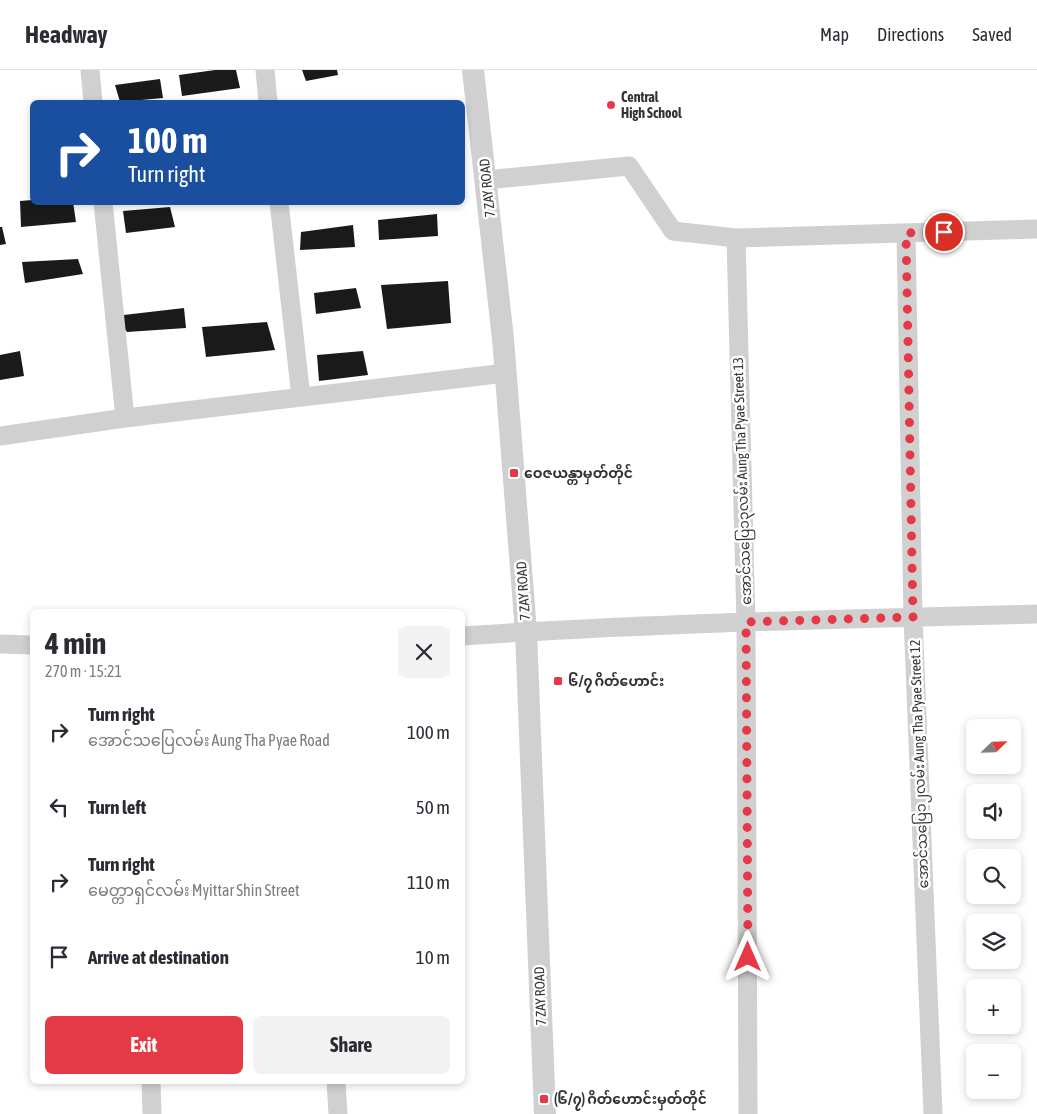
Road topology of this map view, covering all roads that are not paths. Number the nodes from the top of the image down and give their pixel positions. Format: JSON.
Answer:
{"nodes":[{"id":1,"x":90,"y":70,"type":"edge"},
{"id":2,"x":265,"y":70,"type":"edge"},
{"id":3,"x":474,"y":70,"type":"edge"},
{"id":4,"x":93,"y":100,"type":"edge"},
{"id":5,"x":268,"y":100,"type":"edge"},
{"id":6,"x":486,"y":180,"type":"junction"},
{"id":7,"x":103,"y":205,"type":"edge"},
{"id":8,"x":279,"y":205,"type":"edge"},
{"id":9,"x":1037,"y":229,"type":"edge"},
{"id":10,"x":906,"y":233,"type":"junction"},
{"id":11,"x":736,"y":238,"type":"junction"},
{"id":12,"x":506,"y":373,"type":"junction"},
{"id":13,"x":301,"y":397,"type":"junction"},
{"id":14,"x":125,"y":418,"type":"junction"},
{"id":15,"x":0,"y":436,"type":"edge"},
{"id":16,"x":1037,"y":614,"type":"edge"},
{"id":17,"x":913,"y":617,"type":"junction"},
{"id":18,"x":746,"y":622,"type":"junction"},
{"id":19,"x":526,"y":632,"type":"junction"},
{"id":20,"x":465,"y":636,"type":"edge"},
{"id":21,"x":0,"y":644,"type":"edge"},
{"id":22,"x":30,"y":645,"type":"edge"},
{"id":23,"x":152,"y":1084,"type":"edge"},
{"id":24,"x":336,"y":1084,"type":"edge"},
{"id":25,"x":152,"y":1114,"type":"edge"},
{"id":26,"x":338,"y":1114,"type":"edge"},
{"id":27,"x":545,"y":1114,"type":"edge"},
{"id":28,"x":748,"y":1114,"type":"edge"},
{"id":29,"x":933,"y":1114,"type":"edge"}],
"edges":[{"from":1,"to":4,"type":"street"},
{"from":2,"to":5,"type":"street"},
{"from":3,"to":6,"type":"street","name":"7 ZAY ROAD"},
{"from":6,"to":11,"type":"street"},
{"from":6,"to":12,"type":"street","name":"7 ZAY ROAD"},
{"from":7,"to":14,"type":"street"},
{"from":8,"to":13,"type":"street"},
{"from":9,"to":10,"type":"street"},
{"from":10,"to":11,"type":"street"},
{"from":10,"to":17,"type":"street","name":"အောင်သပြေ၁၂လမ်း Aung Tha Pyae Street 12"},
{"from":11,"to":18,"type":"street","name":"အောင်သပြေ၁၃လမ်း Aung Tha Pyae Street 13"},
{"from":12,"to":13,"type":"street"},
{"from":12,"to":19,"type":"street","name":"7 ZAY ROAD"},
{"from":13,"to":14,"type":"street"},
{"from":14,"to":15,"type":"street"},
{"from":16,"to":17,"type":"street"},
{"from":17,"to":18,"type":"street"},
{"from":17,"to":29,"type":"street","name":"အောင်သပြေ၁၂လမ်း Aung Tha Pyae Street 12"},
{"from":18,"to":19,"type":"street"},
{"from":18,"to":28,"type":"street","name":"အောင်သပြေ၁၃လမ်း Aung Tha Pyae Street 13"},
{"from":19,"to":20,"type":"street"},
{"from":19,"to":27,"type":"street","name":"7 ZAY ROAD"},
{"from":21,"to":22,"type":"street"},
{"from":23,"to":25,"type":"street"},
{"from":24,"to":26,"type":"street"}]}
